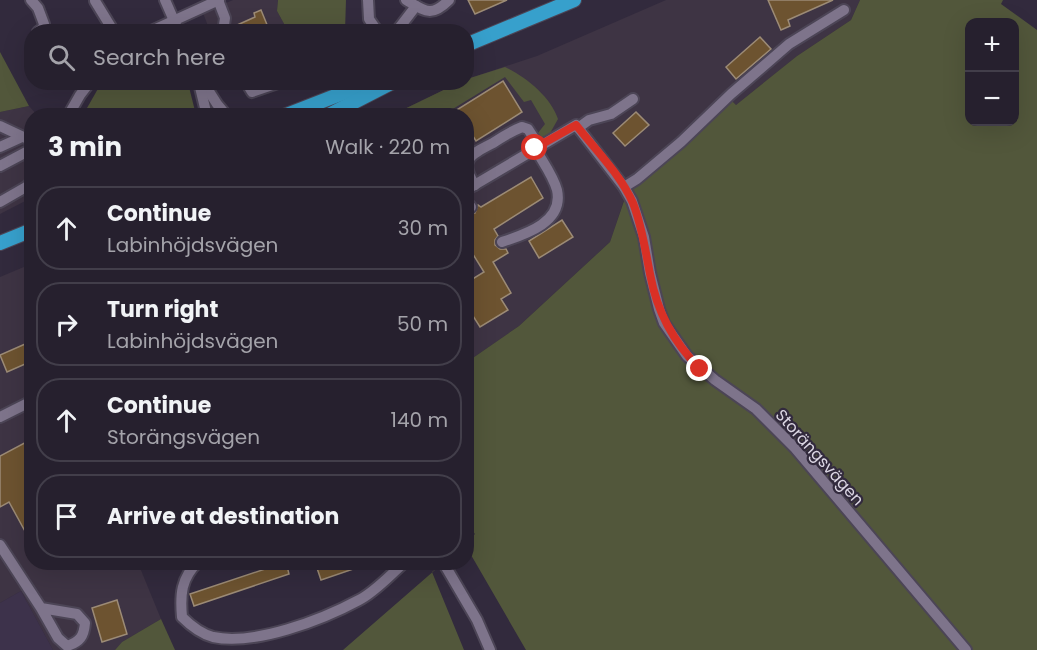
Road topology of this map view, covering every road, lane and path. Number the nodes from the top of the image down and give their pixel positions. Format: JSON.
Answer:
{"nodes":[{"id":1,"x":31,"y":0,"type":"edge"},
{"id":2,"x":165,"y":0,"type":"edge"},
{"id":3,"x":218,"y":0,"type":"edge"},
{"id":4,"x":368,"y":0,"type":"edge"},
{"id":5,"x":406,"y":0,"type":"edge"},
{"id":6,"x":449,"y":0,"type":"edge"},
{"id":7,"x":574,"y":0,"type":"edge"},
{"id":8,"x":95,"y":1,"type":"edge"},
{"id":9,"x":416,"y":6,"type":"junction"},
{"id":10,"x":844,"y":10,"type":"dead end"},
{"id":11,"x":174,"y":19,"type":"junction"},
{"id":12,"x":45,"y":24,"type":"edge"},
{"id":13,"x":109,"y":24,"type":"edge"},
{"id":14,"x":164,"y":24,"type":"edge"},
{"id":15,"x":176,"y":24,"type":"edge"},
{"id":16,"x":224,"y":24,"type":"edge"},
{"id":17,"x":372,"y":24,"type":"edge"},
{"id":18,"x":402,"y":24,"type":"edge"},
{"id":19,"x":474,"y":42,"type":"edge"},
{"id":20,"x":84,"y":90,"type":"edge"},
{"id":21,"x":202,"y":90,"type":"edge"},
{"id":22,"x":207,"y":90,"type":"edge"},
{"id":23,"x":351,"y":90,"type":"edge"},
{"id":24,"x":377,"y":90,"type":"edge"},
{"id":25,"x":633,"y":99,"type":"dead end"},
{"id":26,"x":73,"y":108,"type":"edge"},
{"id":27,"x":206,"y":108,"type":"edge"},
{"id":28,"x":220,"y":108,"type":"edge"},
{"id":29,"x":304,"y":108,"type":"edge"},
{"id":30,"x":343,"y":108,"type":"edge"},
{"id":31,"x":0,"y":126,"type":"edge"},
{"id":32,"x":578,"y":128,"type":"junction"},
{"id":33,"x":24,"y":138,"type":"edge"},
{"id":34,"x":24,"y":140,"type":"edge"},
{"id":35,"x":0,"y":147,"type":"edge"},
{"id":36,"x":537,"y":147,"type":"junction"},
{"id":37,"x":24,"y":153,"type":"edge"},
{"id":38,"x":474,"y":153,"type":"edge"},
{"id":39,"x":0,"y":166,"type":"edge"},
{"id":40,"x":474,"y":186,"type":"edge"},
{"id":41,"x":624,"y":187,"type":"junction"},
{"id":42,"x":24,"y":188,"type":"edge"},
{"id":43,"x":0,"y":202,"type":"edge"},
{"id":44,"x":24,"y":233,"type":"edge"},
{"id":45,"x":502,"y":242,"type":"dead end"},
{"id":46,"x":0,"y":243,"type":"edge"},
{"id":47,"x":24,"y":405,"type":"edge"},
{"id":48,"x":0,"y":417,"type":"edge"},
{"id":49,"x":0,"y":545,"type":"edge"},
{"id":50,"x":189,"y":570,"type":"edge"},
{"id":51,"x":396,"y":570,"type":"edge"},
{"id":52,"x":448,"y":570,"type":"edge"},
{"id":53,"x":41,"y":608,"type":"junction"},
{"id":54,"x":58,"y":638,"type":"junction"},
{"id":55,"x":65,"y":650,"type":"edge"},
{"id":56,"x":490,"y":650,"type":"edge"},
{"id":57,"x":966,"y":650,"type":"edge"}],
"edges":[{"from":1,"to":12,"type":"street"},
{"from":2,"to":11,"type":"street"},
{"from":3,"to":11,"type":"street"},
{"from":3,"to":16,"type":"street"},
{"from":4,"to":17,"type":"street"},
{"from":5,"to":9,"type":"street"},
{"from":6,"to":9,"type":"street"},
{"from":7,"to":19,"type":"main road"},
{"from":8,"to":13,"type":"street"},
{"from":9,"to":18,"type":"street"},
{"from":10,"to":41,"type":"street"},
{"from":11,"to":14,"type":"street"},
{"from":11,"to":15,"type":"street"},
{"from":20,"to":26,"type":"street"},
{"from":21,"to":27,"type":"street"},
{"from":22,"to":28,"type":"street"},
{"from":23,"to":29,"type":"main road"},
{"from":24,"to":30,"type":"main road"},
{"from":25,"to":32,"type":"street"},
{"from":31,"to":33,"type":"street"},
{"from":32,"to":36,"type":"street"},
{"from":32,"to":41,"type":"street","name":"Storängsvägen"},
{"from":34,"to":35,"type":"street"},
{"from":36,"to":38,"type":"street"},
{"from":36,"to":40,"type":"street"},
{"from":36,"to":45,"type":"street"},
{"from":37,"to":39,"type":"street"},
{"from":41,"to":57,"type":"street","name":"Storängsvägen"},
{"from":42,"to":43,"type":"street"},
{"from":44,"to":46,"type":"main road"},
{"from":47,"to":48,"type":"street"},
{"from":49,"to":53,"type":"street"},
{"from":50,"to":51,"type":"street"},
{"from":52,"to":56,"type":"street"},
{"from":53,"to":54,"type":"street"},
{"from":53,"to":54,"type":"street"},
{"from":54,"to":55,"type":"street"}]}
